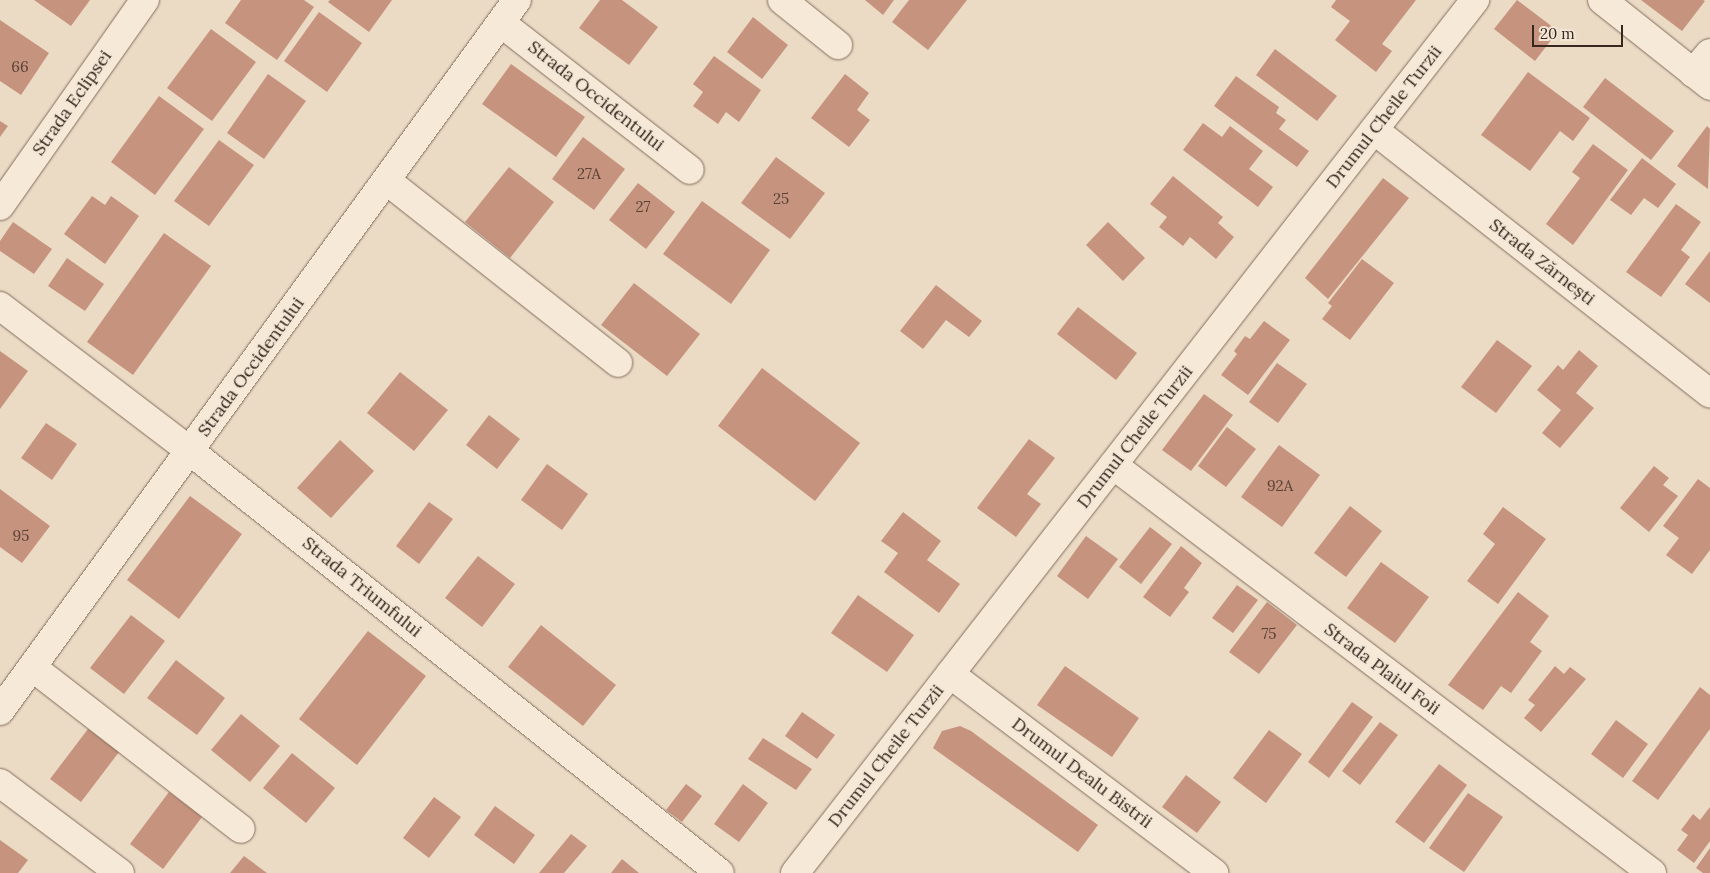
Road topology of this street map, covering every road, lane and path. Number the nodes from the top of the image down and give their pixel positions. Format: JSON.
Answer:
{"nodes":[{"id":1,"x":145,"y":0,"type":"edge"},
{"id":2,"x":517,"y":0,"type":"edge"},
{"id":3,"x":782,"y":0,"type":"edge"},
{"id":4,"x":1475,"y":0,"type":"edge"},
{"id":5,"x":1602,"y":0,"type":"edge"},
{"id":6,"x":501,"y":23,"type":"junction"},
{"id":7,"x":838,"y":45,"type":"dead end"},
{"id":8,"x":1705,"y":71,"type":"edge"},
{"id":9,"x":1374,"y":130,"type":"junction"},
{"id":10,"x":690,"y":170,"type":"dead end"},
{"id":11,"x":387,"y":181,"type":"junction"},
{"id":12,"x":0,"y":206,"type":"edge"},
{"id":13,"x":0,"y":306,"type":"edge"},
{"id":14,"x":618,"y":363,"type":"dead end"},
{"id":15,"x":1710,"y":393,"type":"edge"},
{"id":16,"x":190,"y":451,"type":"junction"},
{"id":17,"x":1113,"y":465,"type":"junction"},
{"id":18,"x":32,"y":667,"type":"junction"},
{"id":19,"x":950,"y":674,"type":"junction"},
{"id":20,"x":0,"y":711,"type":"edge"},
{"id":21,"x":0,"y":783,"type":"edge"},
{"id":22,"x":241,"y":830,"type":"dead end"},
{"id":23,"x":120,"y":873,"type":"edge"},
{"id":24,"x":720,"y":873,"type":"edge"},
{"id":25,"x":795,"y":873,"type":"edge"},
{"id":26,"x":1214,"y":873,"type":"edge"},
{"id":27,"x":1652,"y":873,"type":"edge"}],
"edges":[{"from":1,"to":12,"type":"street","name":"Strada Eclipsei"},
{"from":2,"to":6,"type":"street","name":"Strada Occidentului"},
{"from":3,"to":7,"type":"street"},
{"from":4,"to":9,"type":"street","name":"Drumul Cheile Turzii"},
{"from":5,"to":8,"type":"street"},
{"from":6,"to":10,"type":"street","name":"Strada Occidentului"},
{"from":6,"to":11,"type":"street","name":"Strada Occidentului"},
{"from":9,"to":15,"type":"street","name":"Strada Zărnești"},
{"from":9,"to":17,"type":"street","name":"Drumul Cheile Turzii"},
{"from":11,"to":14,"type":"street"},
{"from":11,"to":16,"type":"street","name":"Strada Occidentului"},
{"from":13,"to":16,"type":"street","name":"Strada Triumfului"},
{"from":16,"to":18,"type":"street","name":"Strada Occidentului"},
{"from":16,"to":24,"type":"street","name":"Strada Triumfului"},
{"from":17,"to":19,"type":"street","name":"Drumul Cheile Turzii"},
{"from":17,"to":27,"type":"street","name":"Strada Plaiul Foii"},
{"from":18,"to":20,"type":"street","name":"Strada Occidentului"},
{"from":18,"to":22,"type":"street"},
{"from":19,"to":25,"type":"street","name":"Drumul Cheile Turzii"},
{"from":19,"to":26,"type":"street","name":"Drumul Dealu Bistrii"},
{"from":21,"to":23,"type":"street"}]}
